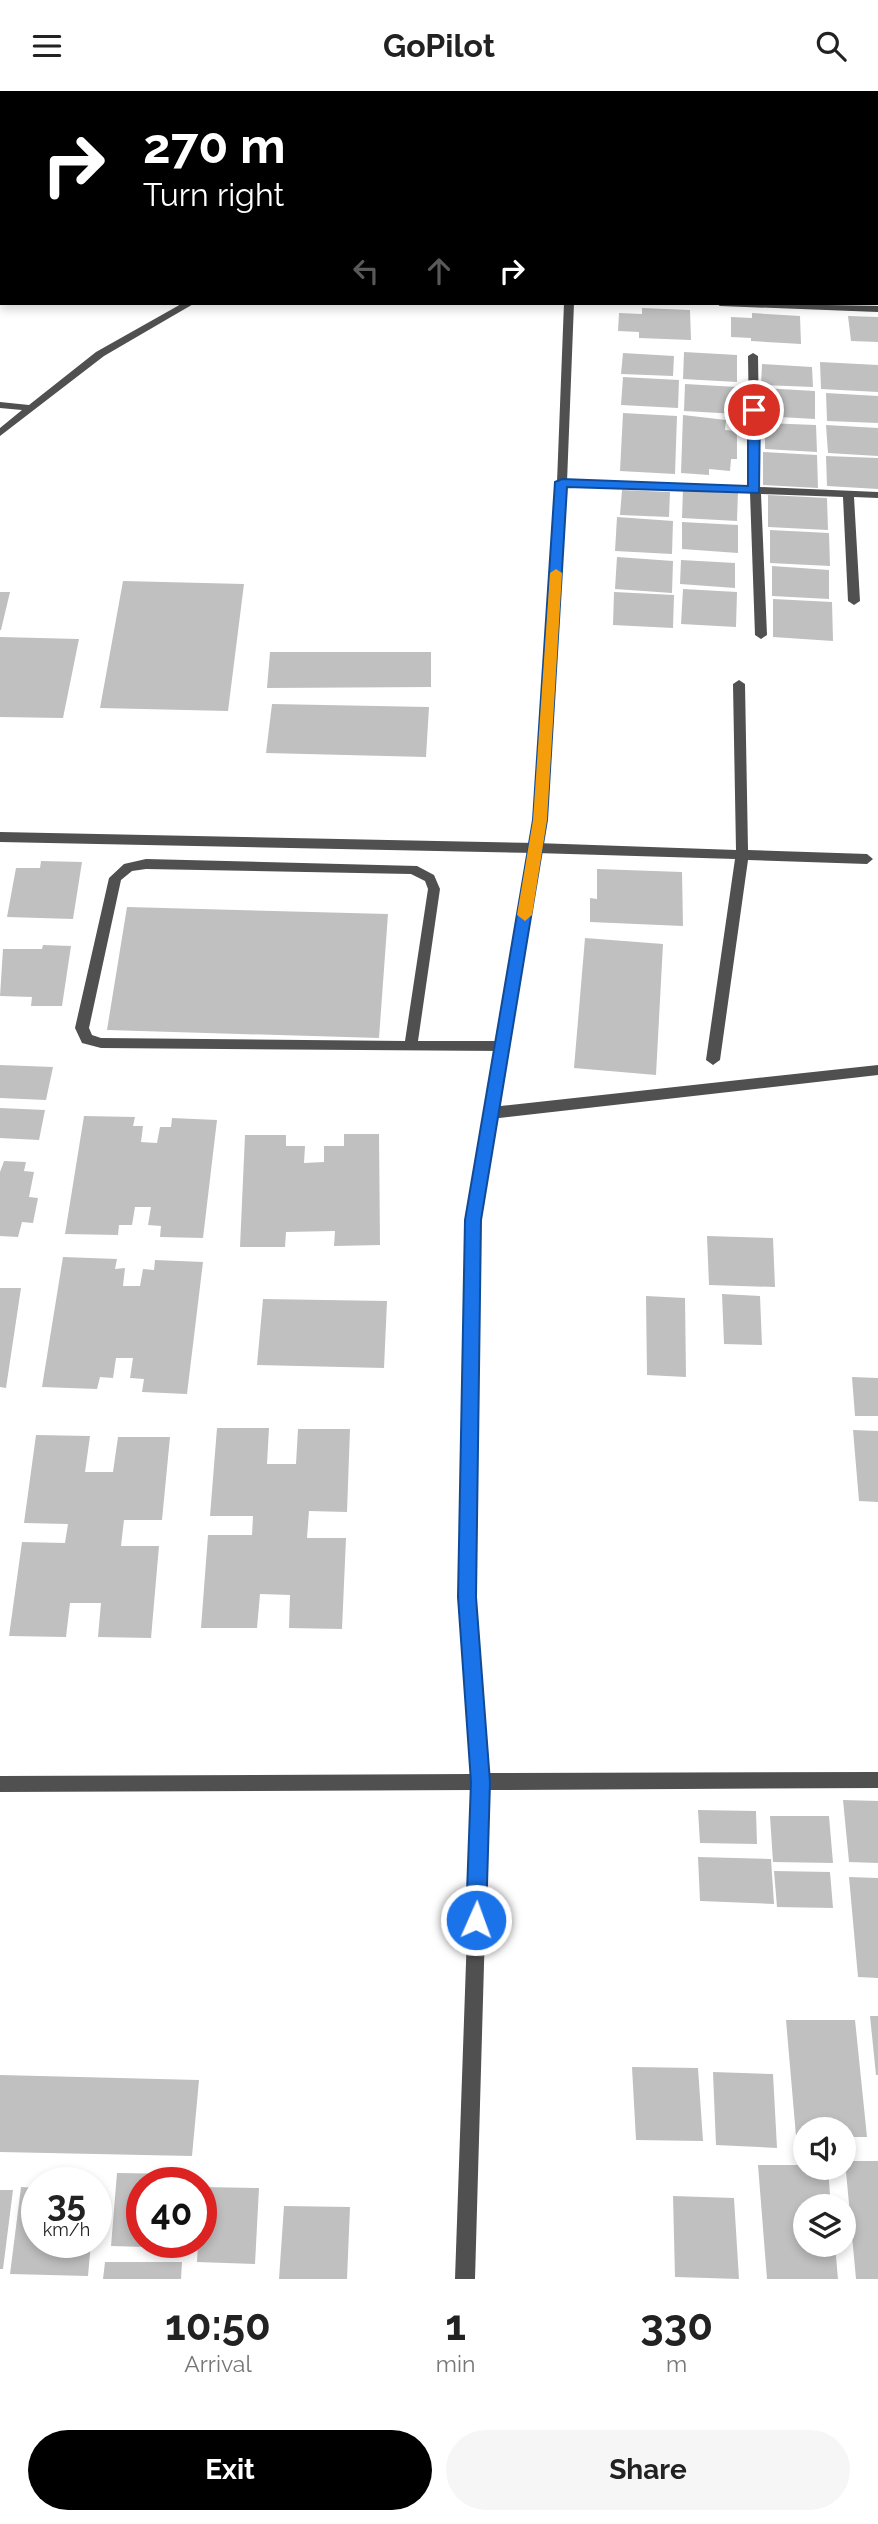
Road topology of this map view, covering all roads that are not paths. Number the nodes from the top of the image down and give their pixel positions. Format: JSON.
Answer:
{"nodes":[{"id":1,"x":186,"y":305,"type":"edge"},
{"id":2,"x":569,"y":305,"type":"edge"},
{"id":3,"x":773,"y":305,"type":"edge"},
{"id":4,"x":878,"y":309,"type":"edge"},
{"id":5,"x":753,"y":356,"type":"dead end"},
{"id":6,"x":0,"y":405,"type":"edge"},
{"id":7,"x":32,"y":408,"type":"junction"},
{"id":8,"x":0,"y":433,"type":"edge"},
{"id":9,"x":562,"y":482,"type":"junction"},
{"id":10,"x":755,"y":490,"type":"junction"},
{"id":11,"x":848,"y":494,"type":"junction"},
{"id":12,"x":878,"y":495,"type":"edge"},
{"id":13,"x":854,"y":601,"type":"dead end"},
{"id":14,"x":761,"y":635,"type":"dead end"},
{"id":15,"x":739,"y":684,"type":"dead end"},
{"id":16,"x":0,"y":837,"type":"edge"},
{"id":17,"x":536,"y":848,"type":"junction"},
{"id":18,"x":743,"y":855,"type":"junction"},
{"id":19,"x":867,"y":859,"type":"dead end"},
{"id":20,"x":411,"y":1046,"type":"junction"},
{"id":21,"x":503,"y":1047,"type":"junction"},
{"id":22,"x":713,"y":1060,"type":"dead end"},
{"id":23,"x":878,"y":1070,"type":"edge"},
{"id":24,"x":491,"y":1114,"type":"junction"},
{"id":25,"x":878,"y":1780,"type":"edge"},
{"id":26,"x":481,"y":1782,"type":"junction"},
{"id":27,"x":0,"y":1784,"type":"edge"},
{"id":28,"x":465,"y":2279,"type":"edge"}],
"edges":[{"from":1,"to":7,"type":"street"},
{"from":2,"to":9,"type":"street"},
{"from":3,"to":4,"type":"street"},
{"from":5,"to":10,"type":"street"},
{"from":6,"to":7,"type":"street"},
{"from":7,"to":8,"type":"street"},
{"from":9,"to":10,"type":"street"},
{"from":9,"to":17,"type":"street"},
{"from":10,"to":11,"type":"street"},
{"from":10,"to":14,"type":"street"},
{"from":11,"to":12,"type":"street"},
{"from":11,"to":13,"type":"street"},
{"from":15,"to":18,"type":"street"},
{"from":16,"to":17,"type":"street"},
{"from":17,"to":18,"type":"street"},
{"from":17,"to":21,"type":"street"},
{"from":18,"to":19,"type":"street"},
{"from":18,"to":22,"type":"street"},
{"from":20,"to":20,"type":"street"},
{"from":20,"to":21,"type":"street"},
{"from":21,"to":24,"type":"street"},
{"from":23,"to":24,"type":"street"},
{"from":24,"to":26,"type":"street"},
{"from":25,"to":26,"type":"street"},
{"from":26,"to":27,"type":"street"},
{"from":26,"to":28,"type":"street"}]}
